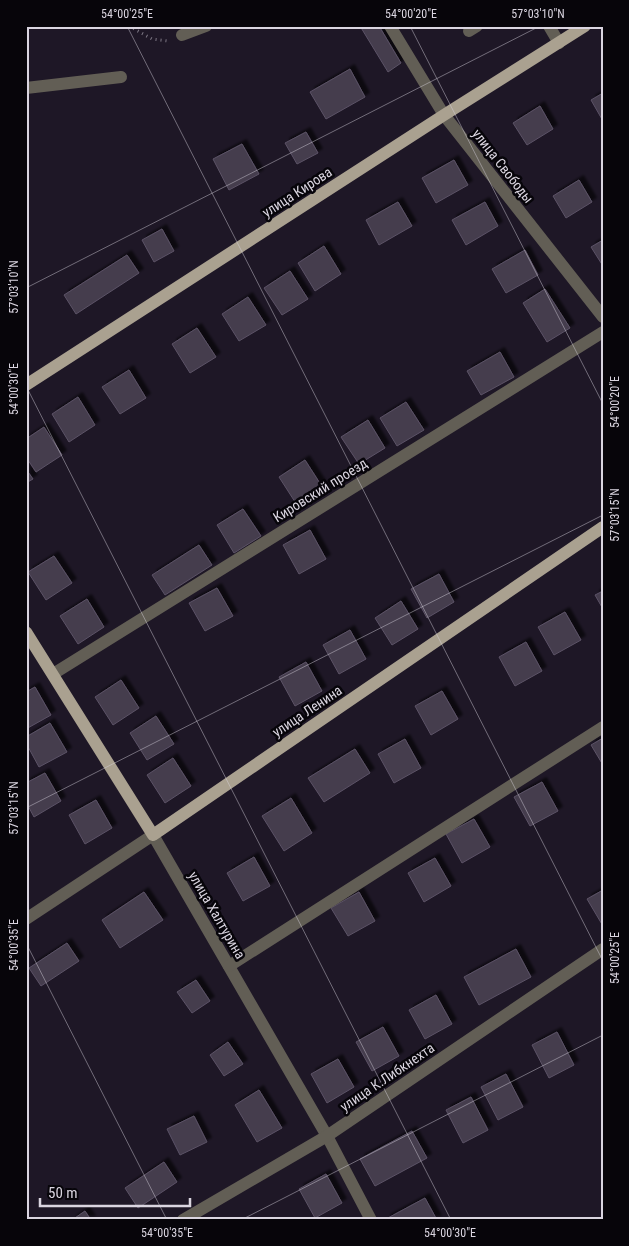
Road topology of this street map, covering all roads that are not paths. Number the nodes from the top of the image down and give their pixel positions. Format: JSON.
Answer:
{"nodes":[{"id":1,"x":206,"y":26,"type":"edge"},
{"id":2,"x":390,"y":26,"type":"edge"},
{"id":3,"x":549,"y":26,"type":"edge"},
{"id":4,"x":586,"y":26,"type":"edge"},
{"id":5,"x":182,"y":35,"type":"road end"},
{"id":6,"x":559,"y":43,"type":"junction"},
{"id":7,"x":121,"y":77,"type":"dead end"},
{"id":8,"x":26,"y":88,"type":"edge"},
{"id":9,"x":444,"y":115,"type":"junction"},
{"id":10,"x":603,"y":317,"type":"edge"},
{"id":11,"x":603,"y":332,"type":"edge"},
{"id":12,"x":26,"y":385,"type":"edge"},
{"id":13,"x":603,"y":527,"type":"edge"},
{"id":14,"x":26,"y":632,"type":"edge"},
{"id":15,"x":53,"y":674,"type":"junction"},
{"id":16,"x":603,"y":727,"type":"edge"},
{"id":17,"x":153,"y":834,"type":"junction"},
{"id":18,"x":26,"y":919,"type":"edge"},
{"id":19,"x":603,"y":949,"type":"edge"},
{"id":20,"x":229,"y":966,"type":"junction"},
{"id":21,"x":327,"y":1136,"type":"junction"},
{"id":22,"x":182,"y":1220,"type":"edge"},
{"id":23,"x":371,"y":1220,"type":"edge"}],
"edges":[{"from":1,"to":5,"type":"street"},
{"from":2,"to":9,"type":"street","name":"улица Свободы"},
{"from":3,"to":6,"type":"street"},
{"from":4,"to":6,"type":"main road","name":"улица Кирова"},
{"from":6,"to":9,"type":"main road","name":"улица Кирова"},
{"from":7,"to":8,"type":"street"},
{"from":9,"to":10,"type":"street","name":"улица Свободы"},
{"from":9,"to":12,"type":"main road","name":"улица Кирова"},
{"from":11,"to":15,"type":"street","name":"Кировский проезд"},
{"from":13,"to":17,"type":"main road","name":"улица Ленина"},
{"from":14,"to":15,"type":"main road","name":"улица Халтурина"},
{"from":15,"to":17,"type":"main road","name":"улица Халтурина"},
{"from":16,"to":20,"type":"street"},
{"from":17,"to":18,"type":"street","name":"улица Ленина"},
{"from":17,"to":20,"type":"street","name":"улица Халтурина"},
{"from":19,"to":21,"type":"street","name":"улица К.Либкнехта"},
{"from":20,"to":21,"type":"street","name":"улица Халтурина"},
{"from":21,"to":22,"type":"street","name":"улица К.Либкнехта"},
{"from":21,"to":23,"type":"street","name":"улица Халтурина"}]}
